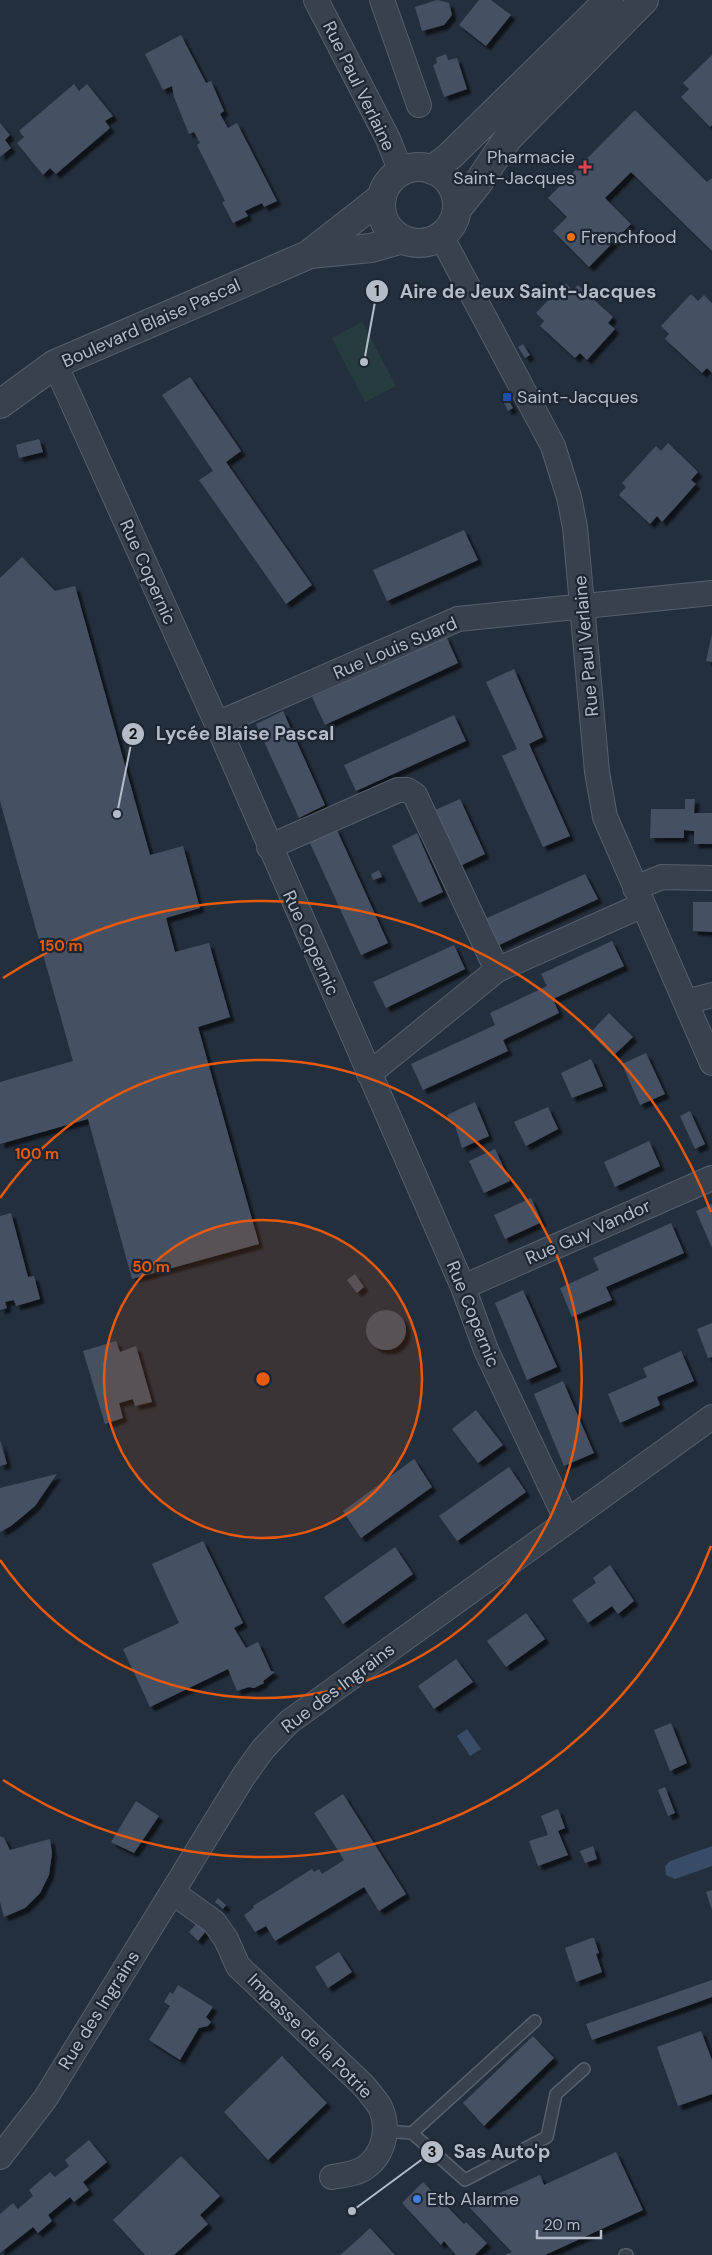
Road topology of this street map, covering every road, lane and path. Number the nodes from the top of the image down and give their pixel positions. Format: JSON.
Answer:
{"nodes":[{"id":1,"x":316,"y":0,"type":"edge"},
{"id":2,"x":382,"y":0,"type":"edge"},
{"id":3,"x":609,"y":0,"type":"edge"},
{"id":4,"x":644,"y":0,"type":"edge"},
{"id":5,"x":419,"y":105,"type":"dead end"},
{"id":6,"x":432,"y":170,"type":"junction"},
{"id":7,"x":401,"y":172,"type":"junction"},
{"id":8,"x":382,"y":197,"type":"junction"},
{"id":9,"x":457,"y":209,"type":"junction"},
{"id":10,"x":441,"y":236,"type":"junction"},
{"id":11,"x":403,"y":239,"type":"junction"},
{"id":12,"x":308,"y":255,"type":"junction"},
{"id":13,"x":55,"y":364,"type":"junction"},
{"id":14,"x":0,"y":404,"type":"edge"},
{"id":15,"x":712,"y":593,"type":"edge"},
{"id":16,"x":583,"y":606,"type":"junction"},
{"id":17,"x":217,"y":724,"type":"junction"},
{"id":18,"x":269,"y":847,"type":"junction"},
{"id":19,"x":712,"y":878,"type":"edge"},
{"id":20,"x":639,"y":897,"type":"junction"},
{"id":21,"x":497,"y":970,"type":"junction"},
{"id":22,"x":712,"y":995,"type":"edge"},
{"id":23,"x":686,"y":1002,"type":"junction"},
{"id":24,"x":712,"y":1063,"type":"edge"},
{"id":25,"x":369,"y":1074,"type":"junction"},
{"id":26,"x":712,"y":1178,"type":"edge"},
{"id":27,"x":463,"y":1286,"type":"junction"},
{"id":28,"x":712,"y":1417,"type":"edge"},
{"id":29,"x":567,"y":1521,"type":"junction"},
{"id":30,"x":172,"y":1892,"type":"junction"},
{"id":31,"x":535,"y":2021,"type":"dead end"},
{"id":32,"x":584,"y":2069,"type":"dead end"},
{"id":33,"x":384,"y":2131,"type":"junction"},
{"id":34,"x":412,"y":2133,"type":"junction"},
{"id":35,"x":0,"y":2157,"type":"edge"},
{"id":36,"x":332,"y":2177,"type":"dead end"}],
"edges":[{"from":1,"to":7,"type":"street","name":"Rue Paul Verlaine"},
{"from":2,"to":5,"type":"street"},
{"from":3,"to":6,"type":"street"},
{"from":4,"to":9,"type":"street"},
{"from":6,"to":7,"type":"street"},
{"from":6,"to":9,"type":"street"},
{"from":7,"to":8,"type":"street","name":"Boulevard Blaise Pascal"},
{"from":8,"to":11,"type":"street"},
{"from":8,"to":12,"type":"street","name":"Boulevard Blaise Pascal"},
{"from":9,"to":10,"type":"street"},
{"from":10,"to":11,"type":"street","name":"Boulevard Blaise Pascal"},
{"from":10,"to":16,"type":"street","name":"Rue Paul Verlaine"},
{"from":11,"to":12,"type":"street","name":"Boulevard Blaise Pascal"},
{"from":12,"to":13,"type":"street","name":"Boulevard Blaise Pascal"},
{"from":13,"to":14,"type":"street","name":"Boulevard Blaise Pascal"},
{"from":13,"to":17,"type":"street","name":"Rue Copernic"},
{"from":15,"to":16,"type":"street","name":"Rue Louis Suard"},
{"from":16,"to":17,"type":"street","name":"Rue Louis Suard"},
{"from":16,"to":20,"type":"street","name":"Rue Paul Verlaine"},
{"from":17,"to":18,"type":"street","name":"Rue Copernic"},
{"from":18,"to":21,"type":"street"},
{"from":18,"to":25,"type":"street","name":"Rue Copernic"},
{"from":19,"to":20,"type":"street"},
{"from":20,"to":21,"type":"street"},
{"from":20,"to":23,"type":"street","name":"Rue Paul Verlaine"},
{"from":21,"to":25,"type":"street"},
{"from":22,"to":23,"type":"street"},
{"from":23,"to":24,"type":"street","name":"Rue Paul Verlaine"},
{"from":25,"to":27,"type":"street","name":"Rue Copernic"},
{"from":26,"to":27,"type":"street","name":"Rue Guy Vandor"},
{"from":27,"to":29,"type":"street","name":"Rue Copernic"},
{"from":28,"to":29,"type":"street","name":"Rue des Ingrains"},
{"from":29,"to":30,"type":"street","name":"Rue des Ingrains"},
{"from":30,"to":33,"type":"street","name":"Impasse de la Potrie"},
{"from":30,"to":35,"type":"street","name":"Rue des Ingrains"},
{"from":31,"to":34,"type":"lane"},
{"from":32,"to":34,"type":"lane"},
{"from":33,"to":34,"type":"lane"},
{"from":33,"to":36,"type":"street","name":"Impasse de la Potrie"}]}
